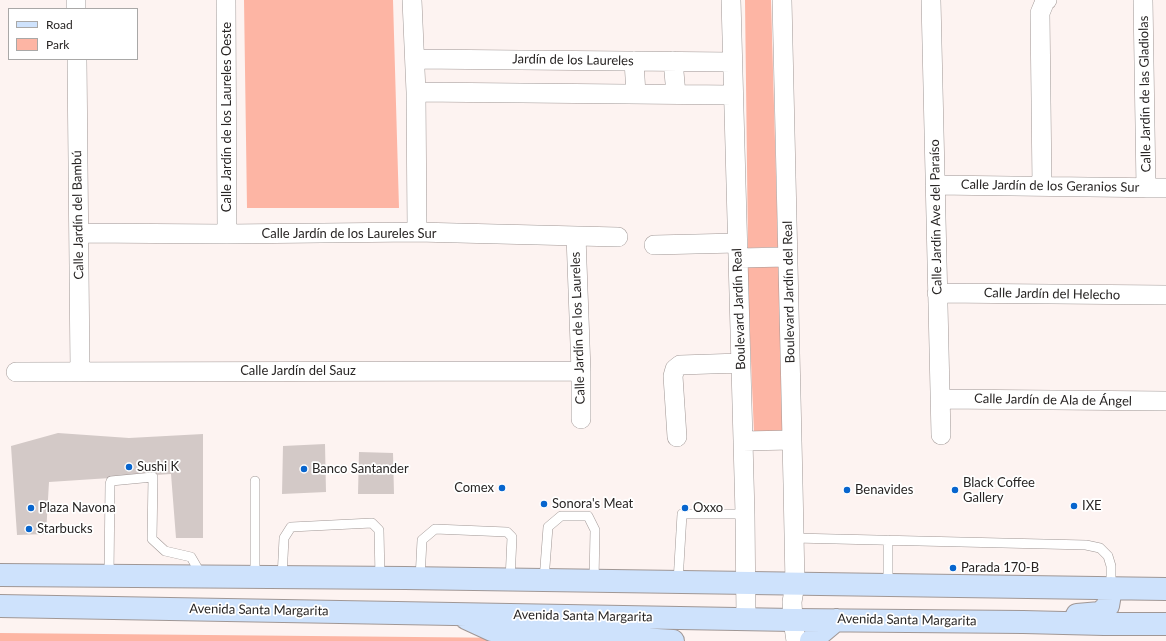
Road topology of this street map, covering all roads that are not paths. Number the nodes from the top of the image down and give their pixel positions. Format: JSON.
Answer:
{"nodes":[{"id":1,"x":226,"y":0,"type":"edge"},
{"id":2,"x":412,"y":0,"type":"edge"},
{"id":3,"x":730,"y":0,"type":"edge"},
{"id":4,"x":782,"y":0,"type":"edge"},
{"id":5,"x":931,"y":0,"type":"edge"},
{"id":6,"x":1143,"y":0,"type":"edge"},
{"id":7,"x":1044,"y":7,"type":"edge"},
{"id":8,"x":415,"y":59,"type":"junction"},
{"id":9,"x":77,"y":60,"type":"edge"},
{"id":10,"x":634,"y":61,"type":"junction"},
{"id":11,"x":673,"y":61,"type":"junction"},
{"id":12,"x":732,"y":62,"type":"junction"},
{"id":13,"x":416,"y":92,"type":"junction"},
{"id":14,"x":636,"y":94,"type":"junction"},
{"id":15,"x":676,"y":94,"type":"junction"},
{"id":16,"x":733,"y":95,"type":"junction"},
{"id":17,"x":935,"y":185,"type":"junction"},
{"id":18,"x":1042,"y":186,"type":"junction"},
{"id":19,"x":1146,"y":188,"type":"junction"},
{"id":20,"x":1166,"y":188,"type":"edge"},
{"id":21,"x":417,"y":232,"type":"junction"},
{"id":22,"x":78,"y":233,"type":"junction"},
{"id":23,"x":227,"y":234,"type":"junction"},
{"id":24,"x":576,"y":236,"type":"junction"},
{"id":25,"x":618,"y":237,"type":"dead end"},
{"id":26,"x":654,"y":245,"type":"dead end"},
{"id":27,"x":737,"y":251,"type":"junction"},
{"id":28,"x":788,"y":257,"type":"junction"},
{"id":29,"x":938,"y":293,"type":"junction"},
{"id":30,"x":1166,"y":295,"type":"edge"},
{"id":31,"x":741,"y":363,"type":"junction"},
{"id":32,"x":80,"y":371,"type":"junction"},
{"id":33,"x":580,"y":371,"type":"junction"},
{"id":34,"x":16,"y":372,"type":"dead end"},
{"id":35,"x":940,"y":399,"type":"junction"},
{"id":36,"x":1166,"y":401,"type":"edge"},
{"id":37,"x":581,"y":419,"type":"dead end"},
{"id":38,"x":941,"y":435,"type":"dead end"},
{"id":39,"x":677,"y":437,"type":"dead end"},
{"id":40,"x":743,"y":440,"type":"junction"},
{"id":41,"x":792,"y":440,"type":"junction"},
{"id":42,"x":254,"y":481,"type":"dead end"},
{"id":43,"x":745,"y":514,"type":"junction"},
{"id":44,"x":794,"y":538,"type":"junction"},
{"id":45,"x":888,"y":540,"type":"junction"},
{"id":46,"x":0,"y":575,"type":"edge"},
{"id":47,"x":110,"y":576,"type":"junction"},
{"id":48,"x":202,"y":577,"type":"junction"},
{"id":49,"x":255,"y":577,"type":"junction"},
{"id":50,"x":282,"y":578,"type":"junction"},
{"id":51,"x":380,"y":578,"type":"junction"},
{"id":52,"x":420,"y":579,"type":"junction"},
{"id":53,"x":510,"y":580,"type":"junction"},
{"id":54,"x":544,"y":580,"type":"junction"},
{"id":55,"x":594,"y":581,"type":"junction"},
{"id":56,"x":678,"y":582,"type":"junction"},
{"id":57,"x":747,"y":583,"type":"junction"},
{"id":58,"x":795,"y":584,"type":"junction"},
{"id":59,"x":888,"y":585,"type":"junction"},
{"id":60,"x":1111,"y":588,"type":"junction"},
{"id":61,"x":1166,"y":589,"type":"edge"},
{"id":62,"x":0,"y":606,"type":"edge"},
{"id":63,"x":424,"y":613,"type":"junction"},
{"id":64,"x":455,"y":614,"type":"junction"},
{"id":65,"x":746,"y":619,"type":"junction"},
{"id":66,"x":793,"y":620,"type":"junction"},
{"id":67,"x":836,"y":620,"type":"junction"},
{"id":68,"x":1022,"y":622,"type":"junction"},
{"id":69,"x":1166,"y":624,"type":"edge"},
{"id":70,"x":673,"y":641,"type":"edge"},
{"id":71,"x":796,"y":641,"type":"edge"},
{"id":72,"x":811,"y":641,"type":"edge"}],
"edges":[{"from":1,"to":23,"type":"street","name":"Calle Jardín de los Laureles Oeste"},
{"from":2,"to":8,"type":"street"},
{"from":3,"to":12,"type":"street","name":"Boulevard Jardín Real"},
{"from":4,"to":28,"type":"street","name":"Boulevard Jardín del Real"},
{"from":5,"to":17,"type":"street","name":"Calle Jardín Ave del Paraíso"},
{"from":6,"to":19,"type":"street","name":"Calle Jardín de las Gladiolas"},
{"from":7,"to":18,"type":"street"},
{"from":8,"to":10,"type":"street","name":"Jardín de los Laureles"},
{"from":8,"to":13,"type":"street"},
{"from":9,"to":22,"type":"street","name":"Calle Jardín del Bambú"},
{"from":10,"to":11,"type":"street","name":"Jardín de los Laureles"},
{"from":10,"to":14,"type":"street"},
{"from":11,"to":12,"type":"street","name":"Jardín de los Laureles"},
{"from":11,"to":15,"type":"street"},
{"from":12,"to":16,"type":"street","name":"Boulevard Jardín Real"},
{"from":13,"to":14,"type":"street"},
{"from":13,"to":21,"type":"street"},
{"from":14,"to":15,"type":"street"},
{"from":15,"to":16,"type":"street"},
{"from":16,"to":27,"type":"street","name":"Boulevard Jardín Real"},
{"from":17,"to":18,"type":"street","name":"Calle Jardín de los Geranios Sur"},
{"from":17,"to":29,"type":"street","name":"Calle Jardín Ave del Paraíso"},
{"from":18,"to":19,"type":"street","name":"Calle Jardín de los Geranios Sur"},
{"from":19,"to":20,"type":"street","name":"Calle Jardín de los Geranios Sur"},
{"from":21,"to":23,"type":"street","name":"Calle Jardín de los Laureles Sur"},
{"from":21,"to":24,"type":"street","name":"Calle Jardín de los Laureles Sur"},
{"from":22,"to":23,"type":"street","name":"Calle Jardín de los Laureles Sur"},
{"from":22,"to":32,"type":"street","name":"Calle Jardín del Bambú"},
{"from":24,"to":25,"type":"street","name":"Calle Jardín de los Laureles Sur"},
{"from":24,"to":33,"type":"street","name":"Calle Jardín de los Laureles"},
{"from":26,"to":27,"type":"street"},
{"from":27,"to":28,"type":"street"},
{"from":27,"to":31,"type":"street","name":"Boulevard Jardín Real"},
{"from":28,"to":41,"type":"street","name":"Boulevard Jardín del Real"},
{"from":29,"to":30,"type":"street","name":"Calle Jardín del Helecho"},
{"from":29,"to":35,"type":"street","name":"Calle Jardín Ave del Paraíso"},
{"from":31,"to":39,"type":"street"},
{"from":31,"to":40,"type":"street","name":"Boulevard Jardín Real"},
{"from":32,"to":33,"type":"street","name":"Calle Jardín del Sauz"},
{"from":32,"to":34,"type":"street","name":"Calle Jardín del Sauz"},
{"from":33,"to":37,"type":"street","name":"Calle Jardín de los Laureles"},
{"from":35,"to":36,"type":"street","name":"Calle Jardín de Ala de Ángel"},
{"from":35,"to":38,"type":"street","name":"Calle Jardín Ave del Paraíso"},
{"from":40,"to":41,"type":"street"},
{"from":40,"to":43,"type":"street","name":"Boulevard Jardín Real"},
{"from":41,"to":44,"type":"street","name":"Boulevard Jardín del Real"},
{"from":42,"to":49,"type":"lane"},
{"from":43,"to":56,"type":"lane"},
{"from":43,"to":57,"type":"street","name":"Boulevard Jardín Real"},
{"from":44,"to":45,"type":"lane"},
{"from":44,"to":58,"type":"street","name":"Boulevard Jardín del Real"},
{"from":45,"to":59,"type":"lane"},
{"from":45,"to":60,"type":"lane"},
{"from":46,"to":47,"type":"main road"},
{"from":47,"to":48,"type":"main road"},
{"from":47,"to":48,"type":"lane"},
{"from":48,"to":49,"type":"main road"},
{"from":49,"to":50,"type":"main road"},
{"from":50,"to":51,"type":"main road"},
{"from":50,"to":51,"type":"lane"},
{"from":51,"to":52,"type":"main road"},
{"from":52,"to":53,"type":"main road"},
{"from":52,"to":53,"type":"lane"},
{"from":53,"to":54,"type":"main road"},
{"from":53,"to":63,"type":"main road"},
{"from":54,"to":55,"type":"main road"},
{"from":54,"to":55,"type":"lane"},
{"from":55,"to":56,"type":"main road"},
{"from":56,"to":57,"type":"main road"},
{"from":57,"to":58,"type":"main road"},
{"from":57,"to":65,"type":"street","name":"Boulevard Jardín Real"},
{"from":58,"to":59,"type":"main road"},
{"from":58,"to":66,"type":"street","name":"Boulevard Jardín del Real"},
{"from":59,"to":60,"type":"main road"},
{"from":60,"to":61,"type":"main road"},
{"from":60,"to":68,"type":"main road"},
{"from":62,"to":63,"type":"main road","name":"Avenida Santa Margarita"},
{"from":63,"to":64,"type":"main road","name":"Avenida Santa Margarita"},
{"from":64,"to":65,"type":"main road","name":"Avenida Santa Margarita"},
{"from":64,"to":70,"type":"main road"},
{"from":65,"to":66,"type":"main road","name":"Avenida Santa Margarita"},
{"from":66,"to":67,"type":"main road","name":"Avenida Santa Margarita"},
{"from":66,"to":71,"type":"street","name":"Boulevard Jardín del Real"},
{"from":67,"to":68,"type":"main road","name":"Avenida Santa Margarita"},
{"from":67,"to":72,"type":"main road"},
{"from":68,"to":69,"type":"main road","name":"Avenida Santa Margarita"}]}
